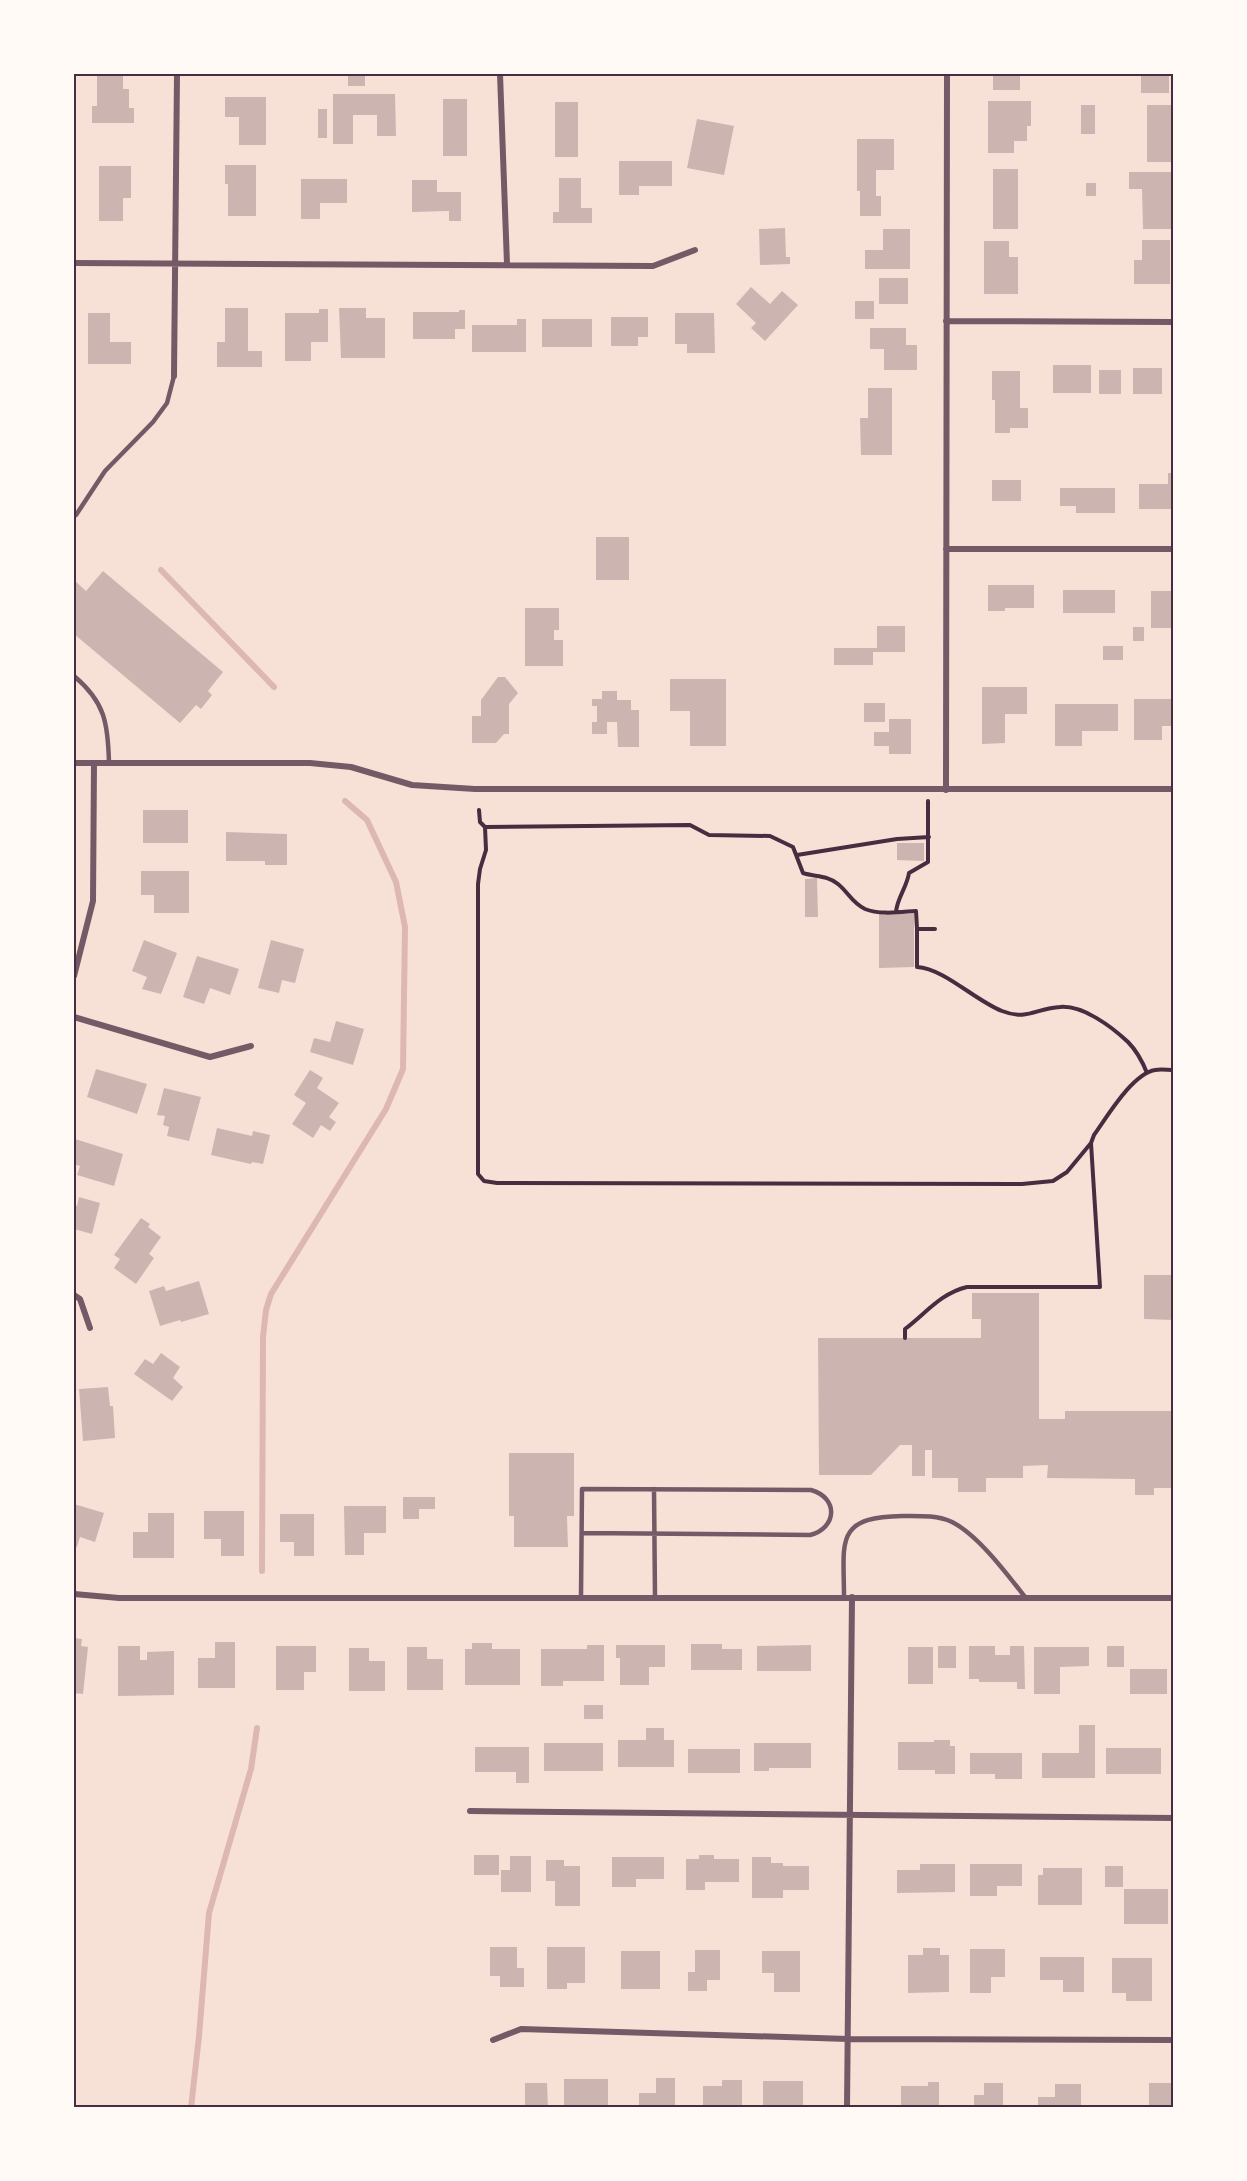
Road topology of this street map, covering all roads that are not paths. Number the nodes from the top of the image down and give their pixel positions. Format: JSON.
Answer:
{"nodes":[{"id":1,"x":177,"y":74,"type":"edge"},
{"id":2,"x":500,"y":74,"type":"edge"},
{"id":3,"x":947,"y":74,"type":"edge"},
{"id":4,"x":695,"y":250,"type":"dead end"},
{"id":5,"x":74,"y":263,"type":"edge"},
{"id":6,"x":177,"y":263,"type":"junction"},
{"id":7,"x":507,"y":264,"type":"junction"},
{"id":8,"x":946,"y":321,"type":"junction"},
{"id":9,"x":1173,"y":322,"type":"edge"},
{"id":10,"x":174,"y":376,"type":"joint"},
{"id":11,"x":76,"y":515,"type":"dead end"},
{"id":12,"x":946,"y":549,"type":"junction"},
{"id":13,"x":1173,"y":549,"type":"edge"},
{"id":14,"x":74,"y":676,"type":"edge"},
{"id":15,"x":74,"y":763,"type":"edge"},
{"id":16,"x":94,"y":763,"type":"junction"},
{"id":17,"x":109,"y":763,"type":"junction"},
{"id":18,"x":1173,"y":789,"type":"edge"},
{"id":19,"x":946,"y":790,"type":"junction"},
{"id":20,"x":74,"y":976,"type":"edge"},
{"id":21,"x":74,"y":1017,"type":"edge"},
{"id":22,"x":251,"y":1046,"type":"dead end"},
{"id":23,"x":74,"y":1295,"type":"edge"},
{"id":24,"x":90,"y":1328,"type":"dead end"},
{"id":25,"x":654,"y":1489,"type":"junction"},
{"id":26,"x":582,"y":1533,"type":"junction"},
{"id":27,"x":654,"y":1534,"type":"junction"},
{"id":28,"x":74,"y":1594,"type":"edge"},
{"id":29,"x":581,"y":1597,"type":"junction"},
{"id":30,"x":655,"y":1597,"type":"junction"},
{"id":31,"x":844,"y":1597,"type":"junction"},
{"id":32,"x":852,"y":1597,"type":"junction"},
{"id":33,"x":1025,"y":1597,"type":"junction"},
{"id":34,"x":1173,"y":1598,"type":"edge"},
{"id":35,"x":471,"y":1811,"type":"dead end"},
{"id":36,"x":850,"y":1813,"type":"junction"},
{"id":37,"x":1173,"y":1818,"type":"edge"},
{"id":38,"x":848,"y":2039,"type":"junction"},
{"id":39,"x":493,"y":2040,"type":"dead end"},
{"id":40,"x":1173,"y":2040,"type":"edge"},
{"id":41,"x":847,"y":2108,"type":"edge"}],
"edges":[{"from":1,"to":6,"type":"street"},
{"from":2,"to":7,"type":"street"},
{"from":3,"to":8,"type":"street"},
{"from":4,"to":7,"type":"street"},
{"from":5,"to":6,"type":"street"},
{"from":6,"to":7,"type":"street"},
{"from":6,"to":10,"type":"street"},
{"from":8,"to":9,"type":"street"},
{"from":8,"to":12,"type":"street"},
{"from":10,"to":11,"type":"lane"},
{"from":12,"to":13,"type":"street"},
{"from":12,"to":19,"type":"street"},
{"from":14,"to":17,"type":"lane"},
{"from":15,"to":16,"type":"street"},
{"from":16,"to":17,"type":"street"},
{"from":16,"to":20,"type":"street"},
{"from":17,"to":19,"type":"street"},
{"from":18,"to":19,"type":"street"},
{"from":21,"to":22,"type":"street"},
{"from":23,"to":24,"type":"street"},
{"from":25,"to":26,"type":"lane"},
{"from":25,"to":27,"type":"lane"},
{"from":25,"to":27,"type":"lane"},
{"from":26,"to":27,"type":"lane"},
{"from":26,"to":29,"type":"lane"},
{"from":27,"to":30,"type":"lane"},
{"from":28,"to":29,"type":"street"},
{"from":29,"to":30,"type":"street"},
{"from":30,"to":31,"type":"street"},
{"from":31,"to":32,"type":"street"},
{"from":31,"to":33,"type":"lane"},
{"from":32,"to":33,"type":"street"},
{"from":32,"to":36,"type":"street"},
{"from":33,"to":34,"type":"street"},
{"from":35,"to":36,"type":"street"},
{"from":36,"to":37,"type":"street"},
{"from":36,"to":38,"type":"street"},
{"from":38,"to":39,"type":"street"},
{"from":38,"to":40,"type":"street"},
{"from":38,"to":41,"type":"street"}]}
